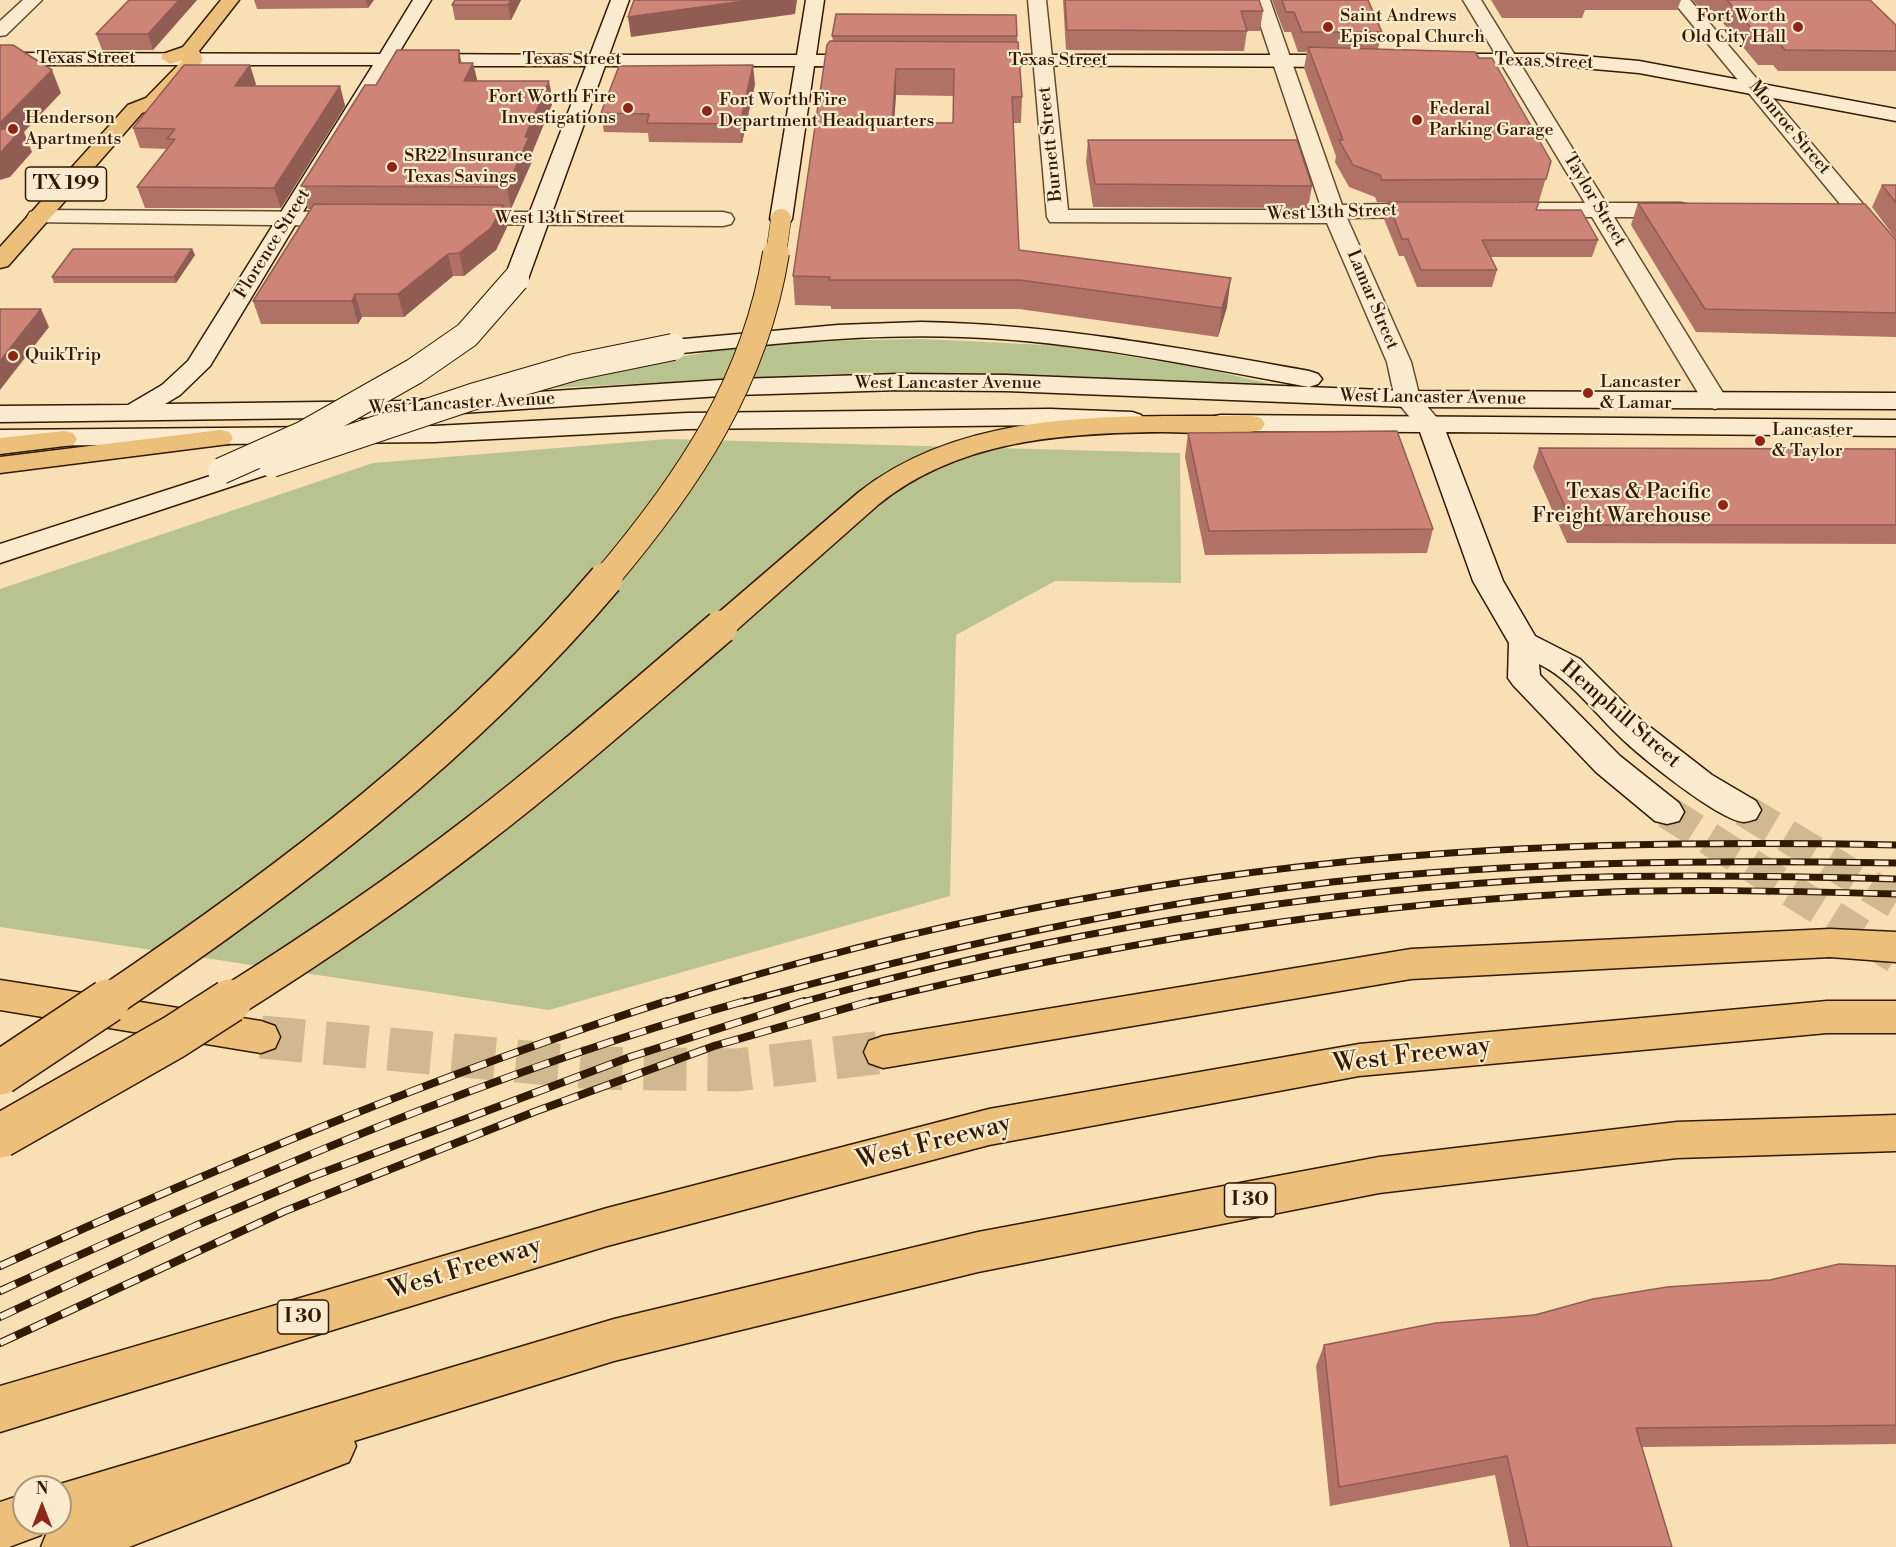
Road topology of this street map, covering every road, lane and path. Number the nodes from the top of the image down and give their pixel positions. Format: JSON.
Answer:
{"nodes":[{"id":1,"x":33,"y":0,"type":"edge"},
{"id":2,"x":230,"y":0,"type":"edge"},
{"id":3,"x":422,"y":0,"type":"edge"},
{"id":4,"x":620,"y":0,"type":"edge"},
{"id":5,"x":814,"y":0,"type":"edge"},
{"id":6,"x":1037,"y":0,"type":"edge"},
{"id":7,"x":1261,"y":0,"type":"edge"},
{"id":8,"x":1472,"y":0,"type":"edge"},
{"id":9,"x":1681,"y":0,"type":"edge"},
{"id":10,"x":0,"y":31,"type":"edge"},
{"id":11,"x":192,"y":55,"type":"junction"},
{"id":12,"x":0,"y":59,"type":"edge"},
{"id":13,"x":167,"y":59,"type":"junction"},
{"id":14,"x":386,"y":60,"type":"junction"},
{"id":15,"x":597,"y":60,"type":"junction"},
{"id":16,"x":1367,"y":60,"type":"edge"},
{"id":17,"x":1425,"y":60,"type":"edge"},
{"id":18,"x":1508,"y":60,"type":"junction"},
{"id":19,"x":805,"y":61,"type":"junction"},
{"id":20,"x":891,"y":61,"type":"edge"},
{"id":21,"x":956,"y":61,"type":"edge"},
{"id":22,"x":1283,"y":61,"type":"junction"},
{"id":23,"x":1043,"y":62,"type":"junction"},
{"id":24,"x":1756,"y":88,"type":"junction"},
{"id":25,"x":135,"y":109,"type":"junction"},
{"id":26,"x":1896,"y":114,"type":"edge"},
{"id":27,"x":1875,"y":197,"type":"dead end"},
{"id":28,"x":1852,"y":204,"type":"junction"},
{"id":29,"x":1454,"y":210,"type":"edge"},
{"id":30,"x":1500,"y":210,"type":"edge"},
{"id":31,"x":1600,"y":210,"type":"junction"},
{"id":32,"x":1707,"y":210,"type":"edge"},
{"id":33,"x":1828,"y":210,"type":"edge"},
{"id":34,"x":1335,"y":216,"type":"junction"},
{"id":35,"x":38,"y":217,"type":"junction"},
{"id":36,"x":1058,"y":217,"type":"joint"},
{"id":37,"x":288,"y":219,"type":"junction"},
{"id":38,"x":371,"y":219,"type":"edge"},
{"id":39,"x":442,"y":219,"type":"edge"},
{"id":40,"x":538,"y":219,"type":"junction"},
{"id":41,"x":723,"y":219,"type":"dead end"},
{"id":42,"x":781,"y":219,"type":"joint"},
{"id":43,"x":1896,"y":257,"type":"edge"},
{"id":44,"x":0,"y":261,"type":"edge"},
{"id":45,"x":198,"y":366,"type":"junction"},
{"id":46,"x":1408,"y":399,"type":"junction"},
{"id":47,"x":1715,"y":400,"type":"junction"},
{"id":48,"x":1896,"y":401,"type":"edge"},
{"id":49,"x":229,"y":411,"type":"junction"},
{"id":50,"x":0,"y":414,"type":"edge"},
{"id":51,"x":129,"y":414,"type":"junction"},
{"id":52,"x":687,"y":421,"type":"junction"},
{"id":53,"x":1252,"y":424,"type":"junction"},
{"id":54,"x":1430,"y":425,"type":"junction"},
{"id":55,"x":1896,"y":428,"type":"edge"},
{"id":56,"x":0,"y":438,"type":"edge"},
{"id":57,"x":220,"y":438,"type":"junction"},
{"id":58,"x":63,"y":439,"type":"junction"},
{"id":59,"x":0,"y":446,"type":"edge"},
{"id":60,"x":0,"y":465,"type":"edge"},
{"id":61,"x":127,"y":511,"type":"junction"},
{"id":62,"x":12,"y":550,"type":"edge"},
{"id":63,"x":1524,"y":643,"type":"junction"},
{"id":64,"x":1744,"y":810,"type":"tunnel mouth"},
{"id":65,"x":1667,"y":812,"type":"tunnel mouth"},
{"id":66,"x":1896,"y":947,"type":"edge"},
{"id":67,"x":0,"y":985,"type":"edge"},
{"id":68,"x":0,"y":994,"type":"edge"},
{"id":69,"x":40,"y":1000,"type":"junction"},
{"id":70,"x":1896,"y":1017,"type":"edge"},
{"id":71,"x":261,"y":1037,"type":"tunnel mouth"},
{"id":72,"x":883,"y":1052,"type":"tunnel mouth"},
{"id":73,"x":0,"y":1073,"type":"edge"},
{"id":74,"x":1896,"y":1133,"type":"edge"},
{"id":75,"x":0,"y":1136,"type":"edge"},
{"id":76,"x":614,"y":1340,"type":"junction"},
{"id":77,"x":0,"y":1409,"type":"edge"},
{"id":78,"x":72,"y":1504,"type":"edge"},
{"id":79,"x":65,"y":1547,"type":"edge"}],
"edges":[{"from":1,"to":10,"type":"street"},
{"from":2,"to":11,"type":"main road","number":"TX 199"},
{"from":3,"to":14,"type":"street","name":"Florence Street"},
{"from":4,"to":15,"type":"street"},
{"from":5,"to":19,"type":"street"},
{"from":6,"to":23,"type":"street","name":"Burnett Street"},
{"from":7,"to":22,"type":"street","name":"Lamar Street"},
{"from":8,"to":18,"type":"street","name":"Taylor Street"},
{"from":9,"to":24,"type":"street","name":"Monroe Street"},
{"from":11,"to":13,"type":"street","name":"Texas Street"},
{"from":11,"to":14,"type":"street","name":"Texas Street"},
{"from":11,"to":25,"type":"main road","number":"TX 199"},
{"from":12,"to":13,"type":"street","name":"Texas Street"},
{"from":13,"to":25,"type":"main road","number":"TX 199"},
{"from":14,"to":15,"type":"street","name":"Texas Street"},
{"from":14,"to":37,"type":"street","name":"Florence Street"},
{"from":15,"to":19,"type":"street","name":"Texas Street"},
{"from":15,"to":40,"type":"street"},
{"from":16,"to":22,"type":"street","name":"Texas Street"},
{"from":17,"to":18,"type":"street","name":"Texas Street"},
{"from":18,"to":24,"type":"street","name":"Texas Street"},
{"from":18,"to":31,"type":"street","name":"Taylor Street"},
{"from":19,"to":20,"type":"street","name":"Texas Street"},
{"from":19,"to":42,"type":"street"},
{"from":21,"to":23,"type":"street","name":"Texas Street"},
{"from":22,"to":23,"type":"street","name":"Texas Street"},
{"from":22,"to":34,"type":"street","name":"Lamar Street"},
{"from":23,"to":36,"type":"street","name":"Burnett Street"},
{"from":24,"to":26,"type":"street","name":"Texas Street"},
{"from":24,"to":28,"type":"street","name":"Monroe Street"},
{"from":25,"to":35,"type":"main road","number":"TX 199"},
{"from":27,"to":28,"type":"street"},
{"from":28,"to":33,"type":"street"},
{"from":28,"to":43,"type":"street","name":"Monroe Street"},
{"from":29,"to":34,"type":"street","name":"West 13th Street"},
{"from":30,"to":31,"type":"street"},
{"from":31,"to":32,"type":"street"},
{"from":31,"to":47,"type":"street","name":"Taylor Street"},
{"from":34,"to":36,"type":"street","name":"West 13th Street"},
{"from":34,"to":46,"type":"street","name":"Lamar Street"},
{"from":35,"to":37,"type":"street"},
{"from":35,"to":44,"type":"main road","number":"TX 199"},
{"from":37,"to":38,"type":"street"},
{"from":37,"to":45,"type":"street","name":"Florence Street"},
{"from":39,"to":40,"type":"street","name":"West 13th Street"},
{"from":40,"to":41,"type":"street","name":"West 13th Street"},
{"from":40,"to":61,"type":"street","bridge":true},
{"from":42,"to":73,"type":"main road","bridge":true},
{"from":45,"to":49,"type":"street"},
{"from":45,"to":51,"type":"street","name":"Florence Street"},
{"from":46,"to":47,"type":"street","name":"West Lancaster Avenue"},
{"from":46,"to":49,"type":"street","name":"West Lancaster Avenue"},
{"from":46,"to":52,"type":"street"},
{"from":46,"to":54,"type":"street","name":"Lamar Street"},
{"from":46,"to":61,"type":"street","bridge":true},
{"from":47,"to":48,"type":"street","name":"West Lancaster Avenue"},
{"from":49,"to":51,"type":"street","name":"West Lancaster Avenue"},
{"from":50,"to":51,"type":"street","name":"West Lancaster Avenue"},
{"from":52,"to":53,"type":"street","name":"West Lancaster Avenue"},
{"from":52,"to":57,"type":"street","name":"West Lancaster Avenue"},
{"from":53,"to":54,"type":"street","name":"West Lancaster Avenue"},
{"from":53,"to":75,"type":"main road","bridge":true},
{"from":54,"to":55,"type":"street","name":"West Lancaster Avenue"},
{"from":54,"to":63,"type":"street"},
{"from":56,"to":58,"type":"street","name":"West Lancaster Avenue"},
{"from":57,"to":58,"type":"street","name":"West Lancaster Avenue"},
{"from":57,"to":60,"type":"main road"},
{"from":58,"to":59,"type":"main road"},
{"from":61,"to":62,"type":"street"},
{"from":63,"to":64,"type":"street","name":"Hemphill Street"},
{"from":63,"to":65,"type":"street","name":"Hemphill Street"},
{"from":66,"to":72,"type":"main road"},
{"from":67,"to":69,"type":"main road"},
{"from":68,"to":69,"type":"main road"},
{"from":69,"to":71,"type":"main road"},
{"from":70,"to":77,"type":"main road","name":"West Freeway","number":"I 30"},
{"from":74,"to":76,"type":"main road","number":"I 30"},
{"from":76,"to":78,"type":"main road","number":"I 30"},
{"from":76,"to":79,"type":"main road"}]}
